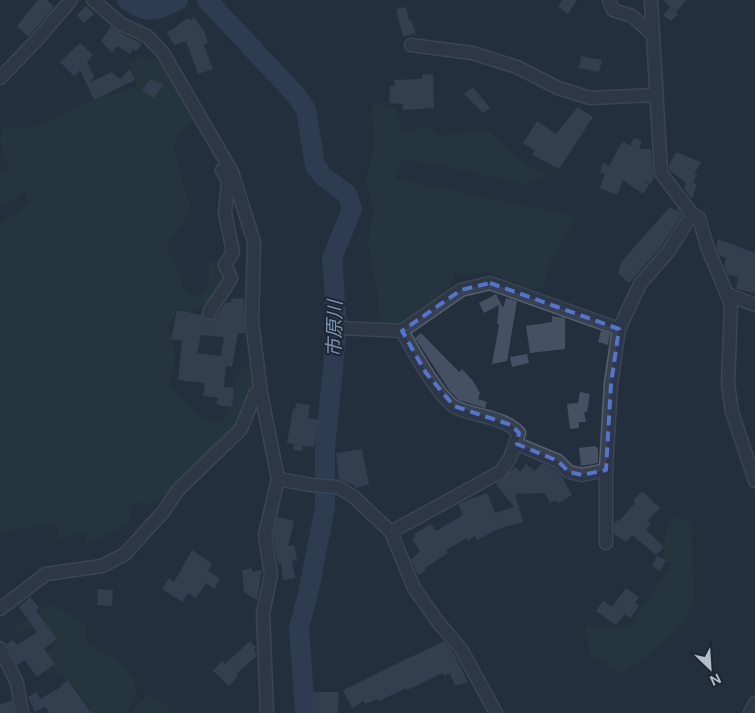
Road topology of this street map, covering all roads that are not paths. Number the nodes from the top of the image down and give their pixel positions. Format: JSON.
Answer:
{"nodes":[{"id":1,"x":71,"y":0,"type":"edge"},
{"id":2,"x":93,"y":0,"type":"edge"},
{"id":3,"x":609,"y":0,"type":"edge"},
{"id":4,"x":651,"y":0,"type":"edge"},
{"id":5,"x":652,"y":34,"type":"junction"},
{"id":6,"x":411,"y":45,"type":"dead end"},
{"id":7,"x":0,"y":78,"type":"edge"},
{"id":8,"x":655,"y":95,"type":"junction"},
{"id":9,"x":220,"y":152,"type":"junction"},
{"id":10,"x":692,"y":214,"type":"junction"},
{"id":11,"x":727,"y":294,"type":"junction"},
{"id":12,"x":755,"y":305,"type":"edge"},
{"id":13,"x":209,"y":313,"type":"dead end"},
{"id":14,"x":342,"y":328,"type":"dead end"},
{"id":15,"x":619,"y":329,"type":"junction"},
{"id":16,"x":402,"y":331,"type":"junction"},
{"id":17,"x":261,"y":393,"type":"junction"},
{"id":18,"x":517,"y":444,"type":"junction"},
{"id":19,"x":606,"y":470,"type":"junction"},
{"id":20,"x":278,"y":479,"type":"junction"},
{"id":21,"x":755,"y":481,"type":"edge"},
{"id":22,"x":390,"y":532,"type":"junction"},
{"id":23,"x":606,"y":543,"type":"dead end"},
{"id":24,"x":0,"y":609,"type":"edge"},
{"id":25,"x":0,"y":648,"type":"edge"},
{"id":26,"x":755,"y":703,"type":"edge"},
{"id":27,"x":22,"y":713,"type":"edge"},
{"id":28,"x":267,"y":713,"type":"edge"},
{"id":29,"x":496,"y":713,"type":"edge"},
{"id":30,"x":750,"y":713,"type":"edge"}],
"edges":[{"from":1,"to":7,"type":"street"},
{"from":2,"to":9,"type":"street"},
{"from":3,"to":5,"type":"street"},
{"from":4,"to":5,"type":"street"},
{"from":5,"to":8,"type":"street"},
{"from":6,"to":8,"type":"street"},
{"from":8,"to":10,"type":"street"},
{"from":9,"to":13,"type":"street"},
{"from":9,"to":17,"type":"street"},
{"from":10,"to":11,"type":"street"},
{"from":10,"to":15,"type":"street"},
{"from":11,"to":12,"type":"street"},
{"from":11,"to":21,"type":"street"},
{"from":14,"to":16,"type":"street"},
{"from":15,"to":16,"type":"street"},
{"from":15,"to":19,"type":"street"},
{"from":16,"to":18,"type":"street"},
{"from":17,"to":20,"type":"street"},
{"from":17,"to":24,"type":"street"},
{"from":18,"to":19,"type":"street"},
{"from":18,"to":22,"type":"street"},
{"from":19,"to":23,"type":"street"},
{"from":20,"to":22,"type":"street"},
{"from":20,"to":28,"type":"street"},
{"from":22,"to":29,"type":"street"},
{"from":25,"to":27,"type":"street"},
{"from":26,"to":30,"type":"street"}]}
